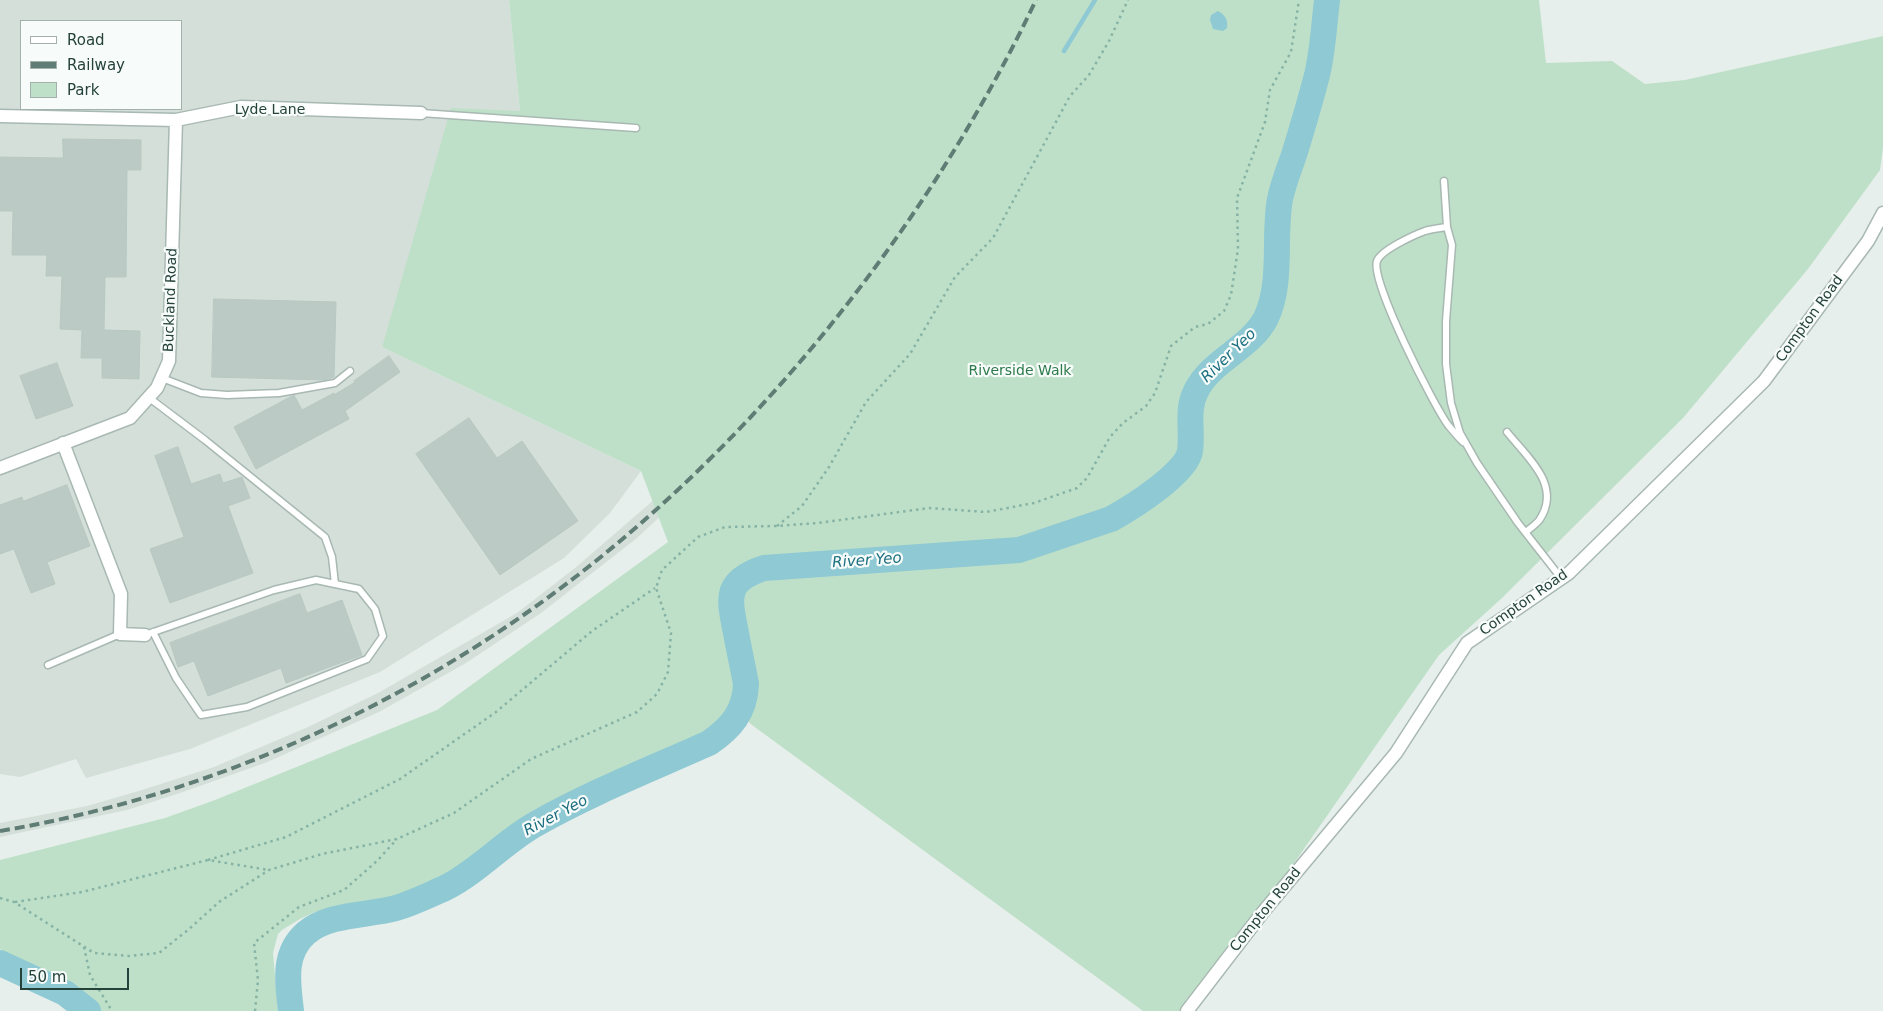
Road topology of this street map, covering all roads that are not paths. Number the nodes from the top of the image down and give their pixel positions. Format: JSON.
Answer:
{"nodes":[{"id":1,"x":421,"y":113,"type":"joint"},
{"id":2,"x":0,"y":116,"type":"edge"},
{"id":3,"x":176,"y":120,"type":"junction"},
{"id":4,"x":636,"y":128,"type":"dead end"},
{"id":5,"x":1444,"y":181,"type":"dead end"},
{"id":6,"x":1883,"y":214,"type":"edge"},
{"id":7,"x":1448,"y":227,"type":"junction"},
{"id":8,"x":350,"y":371,"type":"dead end"},
{"id":9,"x":162,"y":378,"type":"junction"},
{"id":10,"x":148,"y":397,"type":"junction"},
{"id":11,"x":1507,"y":432,"type":"dead end"},
{"id":12,"x":64,"y":443,"type":"junction"},
{"id":13,"x":1467,"y":445,"type":"junction"},
{"id":14,"x":0,"y":468,"type":"edge"},
{"id":15,"x":1526,"y":532,"type":"junction"},
{"id":16,"x":1561,"y":578,"type":"junction"},
{"id":17,"x":335,"y":584,"type":"junction"},
{"id":18,"x":120,"y":634,"type":"junction"},
{"id":19,"x":149,"y":634,"type":"junction"},
{"id":20,"x":48,"y":665,"type":"dead end"},
{"id":21,"x":1187,"y":1011,"type":"edge"}],
"edges":[{"from":1,"to":3,"type":"street","name":"Lyde Lane"},
{"from":1,"to":4,"type":"lane"},
{"from":2,"to":3,"type":"street","name":"Lyde Lane"},
{"from":3,"to":9,"type":"street","name":"Buckland Road"},
{"from":5,"to":7,"type":"lane"},
{"from":6,"to":16,"type":"street","name":"Compton Road"},
{"from":7,"to":13,"type":"lane"},
{"from":7,"to":13,"type":"lane"},
{"from":8,"to":9,"type":"lane"},
{"from":9,"to":10,"type":"street","name":"Buckland Road"},
{"from":10,"to":12,"type":"street","name":"Buckland Road"},
{"from":10,"to":17,"type":"lane"},
{"from":11,"to":15,"type":"lane"},
{"from":12,"to":14,"type":"street","name":"Buckland Road"},
{"from":12,"to":18,"type":"street"},
{"from":13,"to":15,"type":"lane"},
{"from":15,"to":16,"type":"lane"},
{"from":16,"to":21,"type":"street","name":"Compton Road"},
{"from":17,"to":19,"type":"lane"},
{"from":17,"to":19,"type":"lane"},
{"from":18,"to":19,"type":"street"},
{"from":18,"to":20,"type":"lane"}]}
